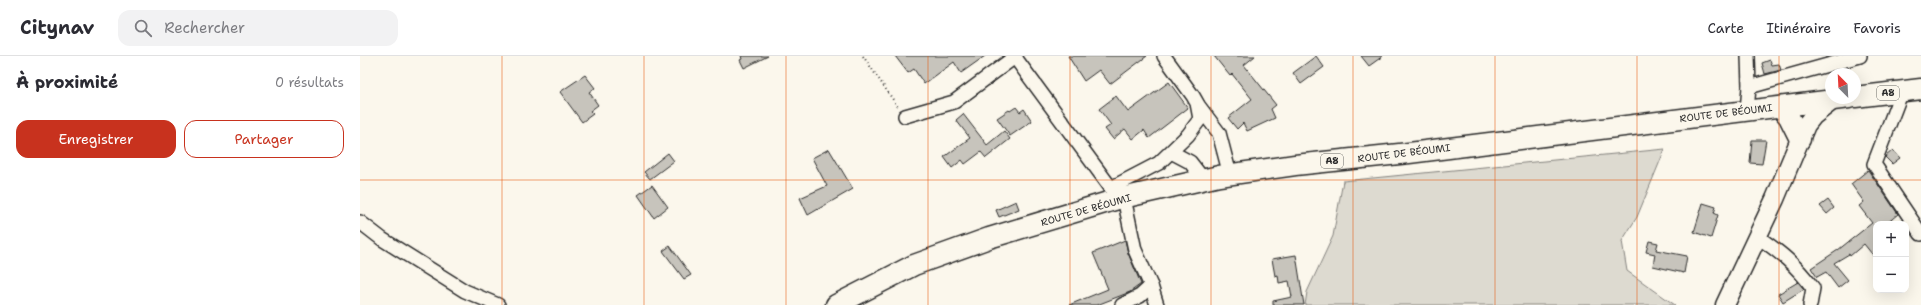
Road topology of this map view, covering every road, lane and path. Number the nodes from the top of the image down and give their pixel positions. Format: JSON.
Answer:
{"nodes":[{"id":1,"x":863,"y":56,"type":"edge"},
{"id":2,"x":1015,"y":56,"type":"edge"},
{"id":3,"x":1164,"y":56,"type":"edge"},
{"id":4,"x":1748,"y":56,"type":"edge"},
{"id":5,"x":1860,"y":56,"type":"edge"},
{"id":6,"x":1749,"y":87,"type":"junction"},
{"id":7,"x":1911,"y":90,"type":"edge"},
{"id":8,"x":1861,"y":96,"type":"edge"},
{"id":9,"x":1825,"y":101,"type":"edge"},
{"id":10,"x":1197,"y":104,"type":"junction"},
{"id":11,"x":1835,"y":104,"type":"edge"},
{"id":12,"x":1780,"y":107,"type":"junction"},
{"id":13,"x":1747,"y":111,"type":"junction"},
{"id":14,"x":905,"y":116,"type":"joint"},
{"id":15,"x":1798,"y":144,"type":"junction"},
{"id":16,"x":1171,"y":152,"type":"junction"},
{"id":17,"x":1230,"y":175,"type":"junction"},
{"id":18,"x":1204,"y":180,"type":"junction"},
{"id":19,"x":1117,"y":193,"type":"junction"},
{"id":20,"x":360,"y":222,"type":"edge"},
{"id":21,"x":1921,"y":234,"type":"edge"},
{"id":22,"x":1758,"y":237,"type":"junction"},
{"id":23,"x":1151,"y":286,"type":"junction"},
{"id":24,"x":498,"y":305,"type":"edge"},
{"id":25,"x":836,"y":305,"type":"edge"},
{"id":26,"x":1122,"y":305,"type":"edge"},
{"id":27,"x":1157,"y":305,"type":"edge"},
{"id":28,"x":1725,"y":305,"type":"edge"},
{"id":29,"x":1810,"y":305,"type":"edge"}],
"edges":[{"from":1,"to":14,"type":"path"},
{"from":2,"to":14,"type":"street"},
{"from":2,"to":19,"type":"street"},
{"from":3,"to":10,"type":"street"},
{"from":4,"to":6,"type":"street"},
{"from":5,"to":6,"type":"street"},
{"from":6,"to":13,"type":"street"},
{"from":7,"to":8,"type":"main road","number":"A8"},
{"from":7,"to":21,"type":"street"},
{"from":9,"to":12,"type":"main road","name":"ROUTE DE BÉOUMI","number":"A8"},
{"from":10,"to":16,"type":"street"},
{"from":10,"to":17,"type":"street"},
{"from":11,"to":15,"type":"main road"},
{"from":12,"to":13,"type":"main road","name":"ROUTE DE BÉOUMI","number":"A8"},
{"from":12,"to":15,"type":"main road"},
{"from":13,"to":17,"type":"main road","name":"ROUTE DE BÉOUMI","number":"A8"},
{"from":15,"to":22,"type":"main road"},
{"from":16,"to":18,"type":"street"},
{"from":16,"to":19,"type":"street"},
{"from":17,"to":18,"type":"main road","name":"ROUTE DE BÉOUMI","number":"A8"},
{"from":18,"to":19,"type":"main road","name":"ROUTE DE BÉOUMI","number":"A8"},
{"from":19,"to":23,"type":"street"},
{"from":19,"to":25,"type":"main road","name":"ROUTE DE BÉOUMI","number":"A8"},
{"from":20,"to":24,"type":"street"},
{"from":22,"to":28,"type":"main road"},
{"from":22,"to":29,"type":"street"},
{"from":23,"to":26,"type":"street"},
{"from":23,"to":27,"type":"street"}]}
